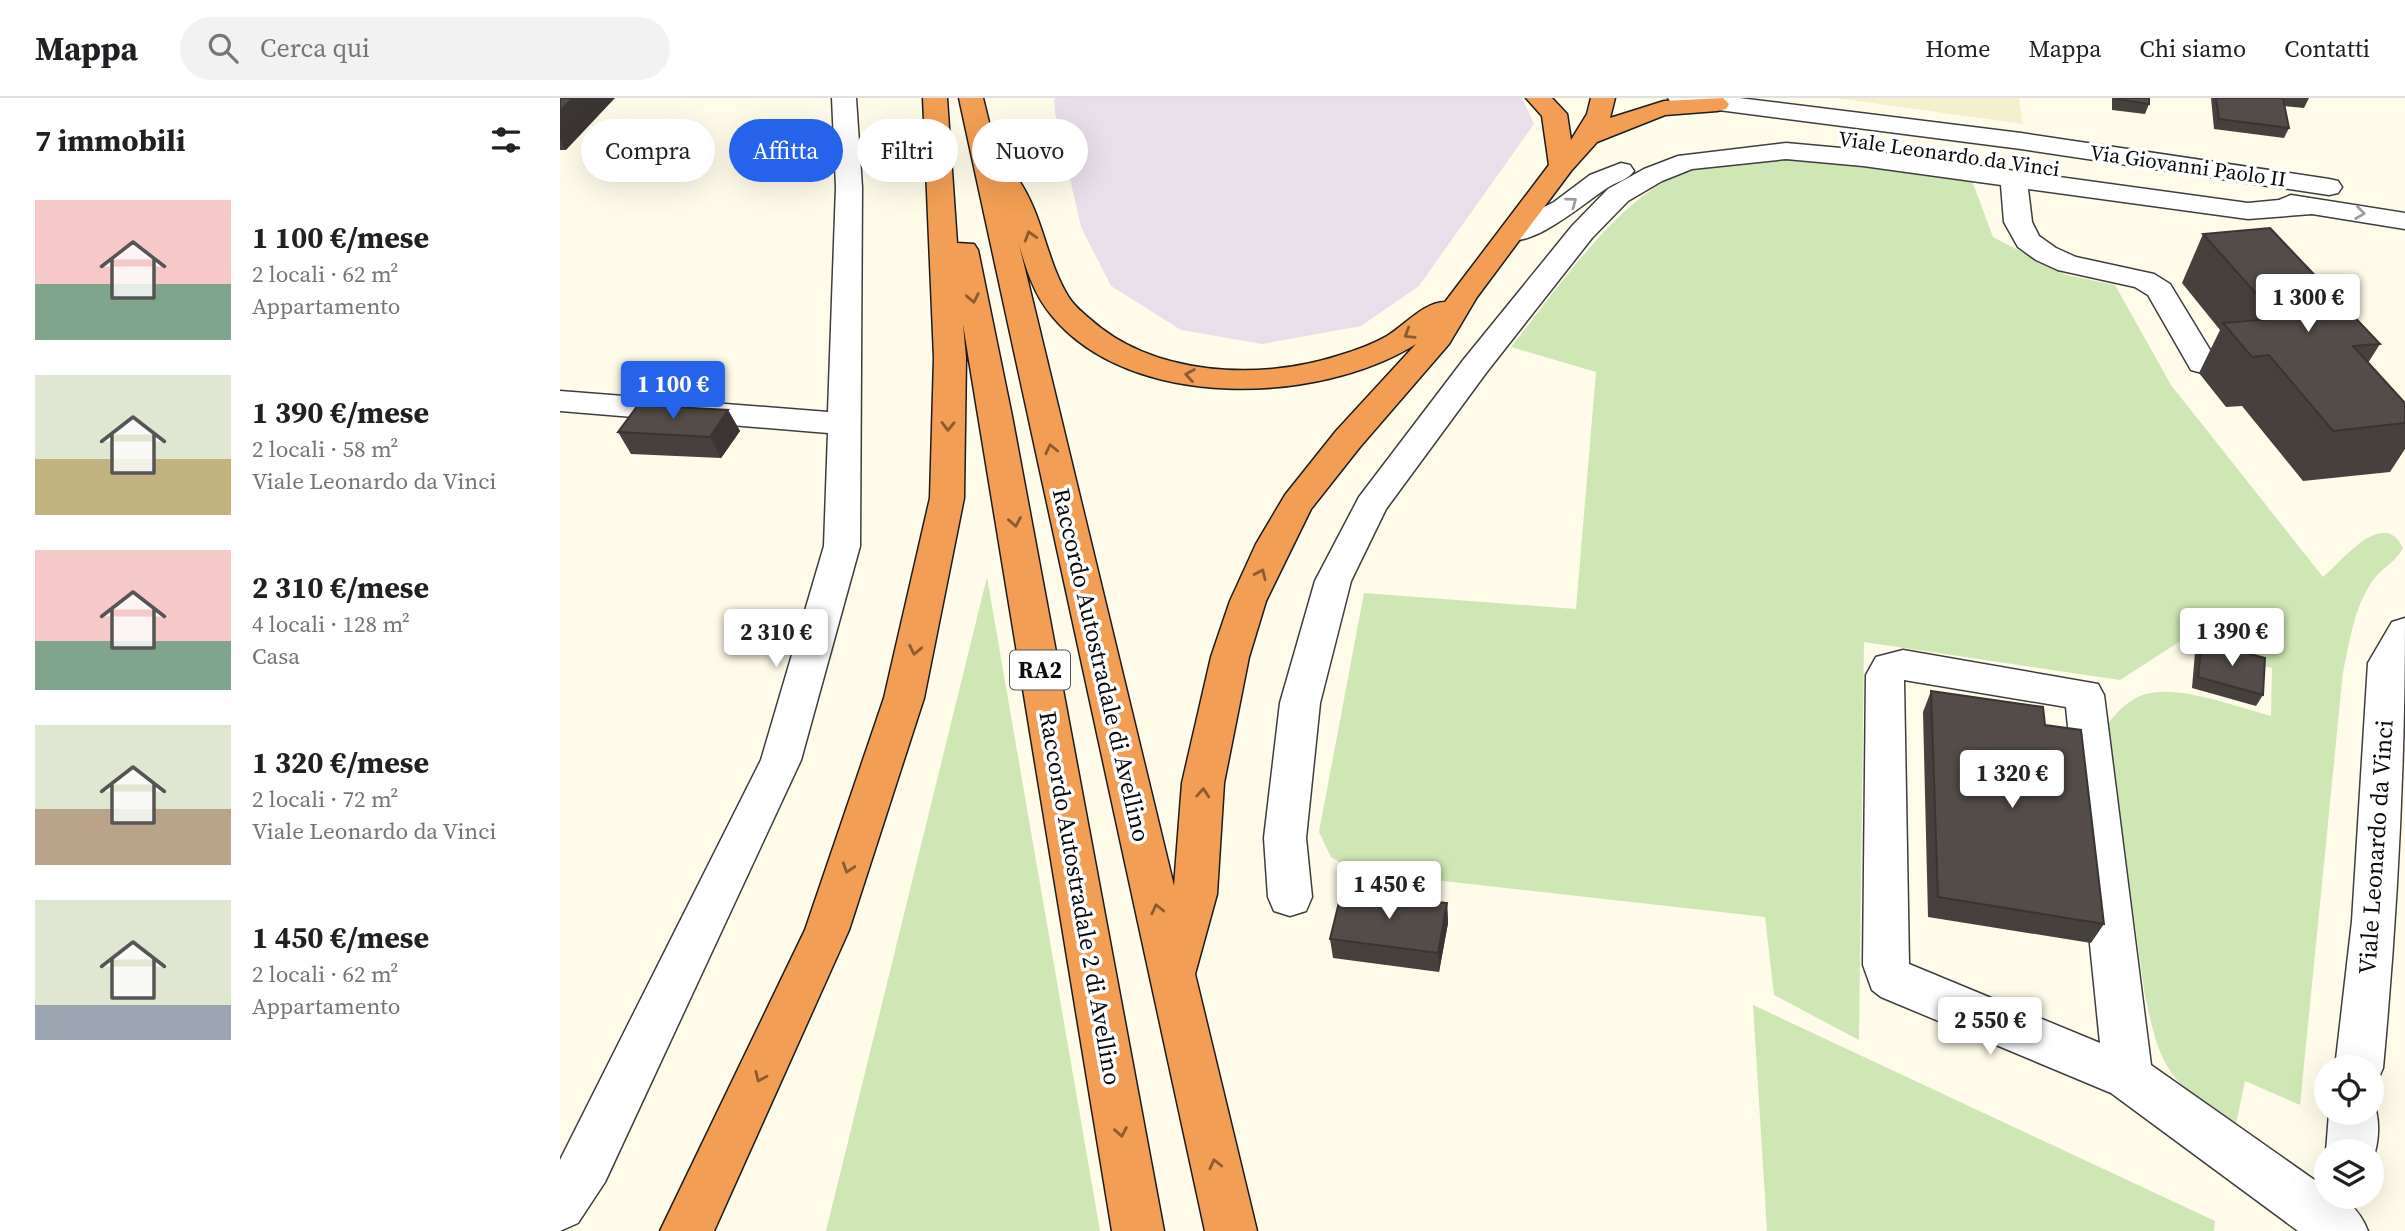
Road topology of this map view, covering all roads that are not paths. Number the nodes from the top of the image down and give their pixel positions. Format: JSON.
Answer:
{"nodes":[{"id":1,"x":844,"y":98,"type":"edge"},
{"id":2,"x":1538,"y":98,"type":"edge"},
{"id":3,"x":1592,"y":98,"type":"edge"},
{"id":4,"x":1603,"y":98,"type":"edge"},
{"id":5,"x":1680,"y":98,"type":"edge"},
{"id":6,"x":945,"y":104,"type":"edge"},
{"id":7,"x":1717,"y":104,"type":"junction"},
{"id":8,"x":972,"y":129,"type":"edge"},
{"id":9,"x":1558,"y":133,"type":"junction"},
{"id":10,"x":1588,"y":137,"type":"junction"},
{"id":11,"x":2018,"y":162,"type":"junction"},
{"id":12,"x":1562,"y":164,"type":"junction"},
{"id":13,"x":991,"y":182,"type":"edge"},
{"id":14,"x":1006,"y":182,"type":"edge"},
{"id":15,"x":2405,"y":199,"type":"edge"},
{"id":16,"x":2405,"y":220,"type":"edge"},
{"id":17,"x":1512,"y":234,"type":"junction"},
{"id":18,"x":1464,"y":295,"type":"junction"},
{"id":19,"x":2202,"y":363,"type":"dead end"},
{"id":20,"x":560,"y":401,"type":"edge"},
{"id":21,"x":843,"y":424,"type":"junction"},
{"id":22,"x":2405,"y":632,"type":"edge"},
{"id":23,"x":1290,"y":897,"type":"dead end"},
{"id":24,"x":1172,"y":976,"type":"junction"},
{"id":25,"x":2360,"y":1055,"type":"edge"},
{"id":26,"x":2128,"y":1077,"type":"junction"},
{"id":27,"x":574,"y":1164,"type":"edge"},
{"id":28,"x":560,"y":1205,"type":"edge"},
{"id":29,"x":2345,"y":1209,"type":"edge"},
{"id":30,"x":686,"y":1231,"type":"edge"},
{"id":31,"x":1138,"y":1231,"type":"edge"},
{"id":32,"x":1231,"y":1231,"type":"edge"},
{"id":33,"x":2343,"y":1231,"type":"edge"}],
"edges":[{"from":1,"to":21,"type":"street"},
{"from":2,"to":9,"type":"highway"},
{"from":3,"to":9,"type":"highway"},
{"from":4,"to":10,"type":"highway"},
{"from":5,"to":7,"type":"street","name":"Via Giovanni Paolo II"},
{"from":6,"to":8,"type":"highway","name":"Raccordo Autostradale di Avellino","number":"RA2"},
{"from":6,"to":30,"type":"highway","one_way":true},
{"from":6,"to":31,"type":"highway","name":"Raccordo Autostradale 2 di Avellino","number":"RA2","one_way":true},
{"from":7,"to":10,"type":"highway"},
{"from":7,"to":11,"type":"street","name":"Via Giovanni Paolo II"},
{"from":9,"to":12,"type":"highway"},
{"from":10,"to":12,"type":"highway"},
{"from":11,"to":15,"type":"street","name":"Via Giovanni Paolo II"},
{"from":11,"to":16,"type":"street","one_way":true},
{"from":17,"to":11,"type":"street","name":"Viale Leonardo da Vinci","one_way":true},
{"from":11,"to":19,"type":"street"},
{"from":11,"to":23,"type":"street"},
{"from":12,"to":17,"type":"highway"},
{"from":24,"to":13,"type":"highway","name":"Raccordo Autostradale di Avellino","number":"RA2","one_way":true},
{"from":18,"to":14,"type":"highway","one_way":true},
{"from":17,"to":18,"type":"highway"},
{"from":24,"to":18,"type":"highway","one_way":true},
{"from":20,"to":21,"type":"street"},
{"from":21,"to":27,"type":"street"},
{"from":22,"to":25,"type":"street","name":"Viale Leonardo da Vinci"},
{"from":32,"to":24,"type":"highway","name":"Raccordo Autostradale di Avellino","number":"RA2","one_way":true},
{"from":26,"to":26,"type":"street"},
{"from":26,"to":33,"type":"street"},
{"from":27,"to":28,"type":"street"},
{"from":29,"to":33,"type":"street"}]}
